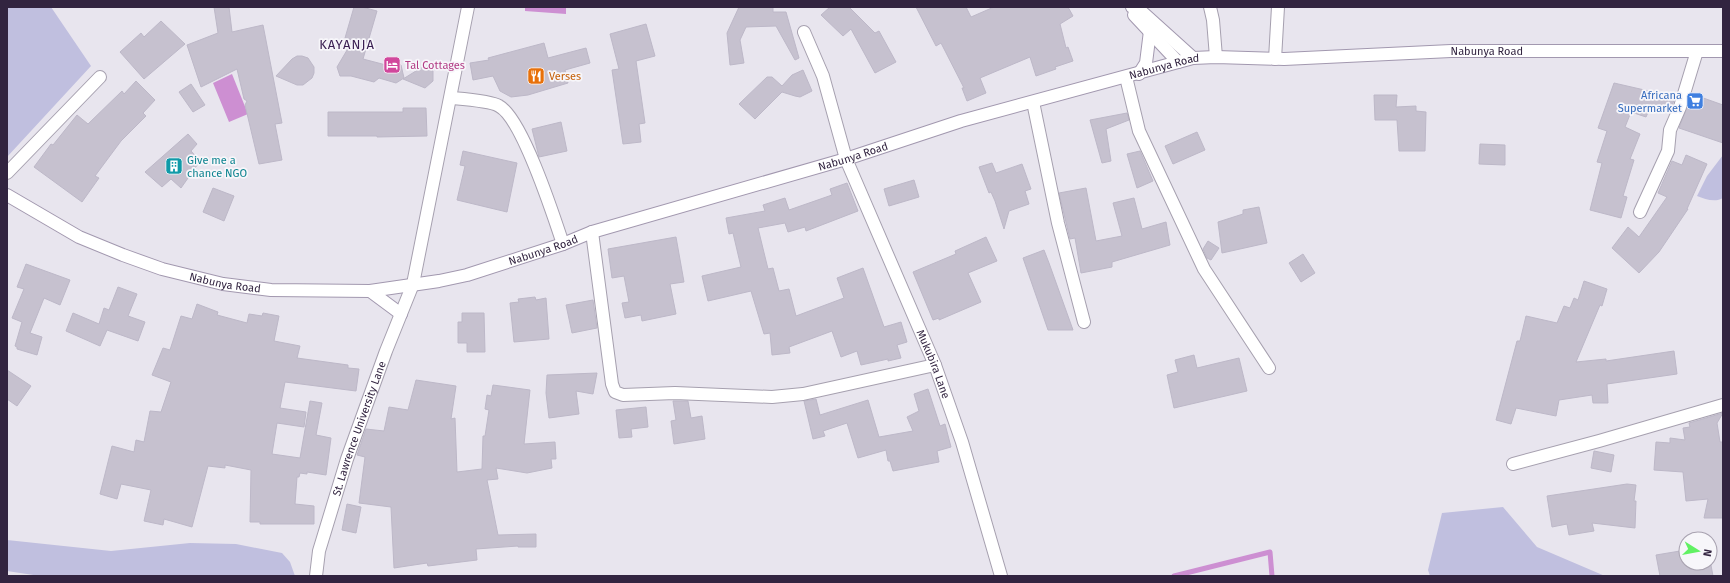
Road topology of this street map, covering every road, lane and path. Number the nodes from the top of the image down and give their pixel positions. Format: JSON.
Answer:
{"nodes":[{"id":1,"x":468,"y":7,"type":"edge"},
{"id":2,"x":1131,"y":7,"type":"edge"},
{"id":3,"x":1210,"y":7,"type":"edge"},
{"id":4,"x":1278,"y":7,"type":"edge"},
{"id":5,"x":1150,"y":31,"type":"junction"},
{"id":6,"x":804,"y":32,"type":"dead end"},
{"id":7,"x":1170,"y":36,"type":"junction"},
{"id":8,"x":1697,"y":51,"type":"junction"},
{"id":9,"x":1723,"y":51,"type":"edge"},
{"id":10,"x":1214,"y":57,"type":"junction"},
{"id":11,"x":1193,"y":58,"type":"junction"},
{"id":12,"x":1276,"y":59,"type":"junction"},
{"id":13,"x":1178,"y":62,"type":"junction"},
{"id":14,"x":1139,"y":74,"type":"junction"},
{"id":15,"x":100,"y":77,"type":"dead end"},
{"id":16,"x":1126,"y":77,"type":"junction"},
{"id":17,"x":451,"y":98,"type":"junction"},
{"id":18,"x":1033,"y":102,"type":"junction"},
{"id":19,"x":846,"y":159,"type":"junction"},
{"id":20,"x":7,"y":173,"type":"edge"},
{"id":21,"x":7,"y":195,"type":"edge"},
{"id":22,"x":1640,"y":212,"type":"dead end"},
{"id":23,"x":592,"y":232,"type":"junction"},
{"id":24,"x":563,"y":244,"type":"junction"},
{"id":25,"x":413,"y":284,"type":"junction"},
{"id":26,"x":370,"y":292,"type":"junction"},
{"id":27,"x":401,"y":314,"type":"junction"},
{"id":28,"x":1084,"y":322,"type":"dead end"},
{"id":29,"x":935,"y":365,"type":"junction"},
{"id":30,"x":1269,"y":368,"type":"dead end"},
{"id":31,"x":1723,"y":404,"type":"edge"},
{"id":32,"x":1513,"y":464,"type":"dead end"},
{"id":33,"x":316,"y":576,"type":"edge"},
{"id":34,"x":1000,"y":576,"type":"edge"}],
"edges":[{"from":1,"to":17,"type":"street","name":"St. Lawrence University Lane"},
{"from":2,"to":5,"type":"street"},
{"from":2,"to":7,"type":"street"},
{"from":3,"to":10,"type":"street"},
{"from":4,"to":12,"type":"street"},
{"from":5,"to":13,"type":"street"},
{"from":5,"to":14,"type":"street"},
{"from":6,"to":19,"type":"street","name":"Mukubira Lane"},
{"from":7,"to":10,"type":"street"},
{"from":7,"to":11,"type":"street"},
{"from":8,"to":9,"type":"street","name":"Nabunya Road"},
{"from":8,"to":12,"type":"street","name":"Nabunya Road"},
{"from":8,"to":22,"type":"street"},
{"from":10,"to":11,"type":"street","name":"Nabunya Road"},
{"from":10,"to":12,"type":"street","name":"Nabunya Road"},
{"from":11,"to":13,"type":"street","name":"Nabunya Road"},
{"from":13,"to":14,"type":"street","name":"Nabunya Road"},
{"from":14,"to":16,"type":"street","name":"Nabunya Road"},
{"from":15,"to":20,"type":"street"},
{"from":16,"to":18,"type":"street","name":"Nabunya Road"},
{"from":16,"to":30,"type":"street"},
{"from":17,"to":24,"type":"street"},
{"from":17,"to":25,"type":"street","name":"St. Lawrence University Lane"},
{"from":18,"to":19,"type":"street","name":"Nabunya Road"},
{"from":18,"to":28,"type":"street"},
{"from":19,"to":23,"type":"street","name":"Nabunya Road"},
{"from":19,"to":29,"type":"street","name":"Mukubira Lane"},
{"from":21,"to":26,"type":"street","name":"Nabunya Road"},
{"from":23,"to":24,"type":"street","name":"Nabunya Road"},
{"from":23,"to":29,"type":"street"},
{"from":24,"to":25,"type":"street","name":"Nabunya Road"},
{"from":25,"to":26,"type":"street","name":"Nabunya Road"},
{"from":25,"to":27,"type":"street","name":"St. Lawrence University Lane"},
{"from":26,"to":27,"type":"street"},
{"from":27,"to":33,"type":"street","name":"St. Lawrence University Lane"},
{"from":29,"to":34,"type":"street","name":"Mukubira Lane"},
{"from":31,"to":32,"type":"street"}]}
